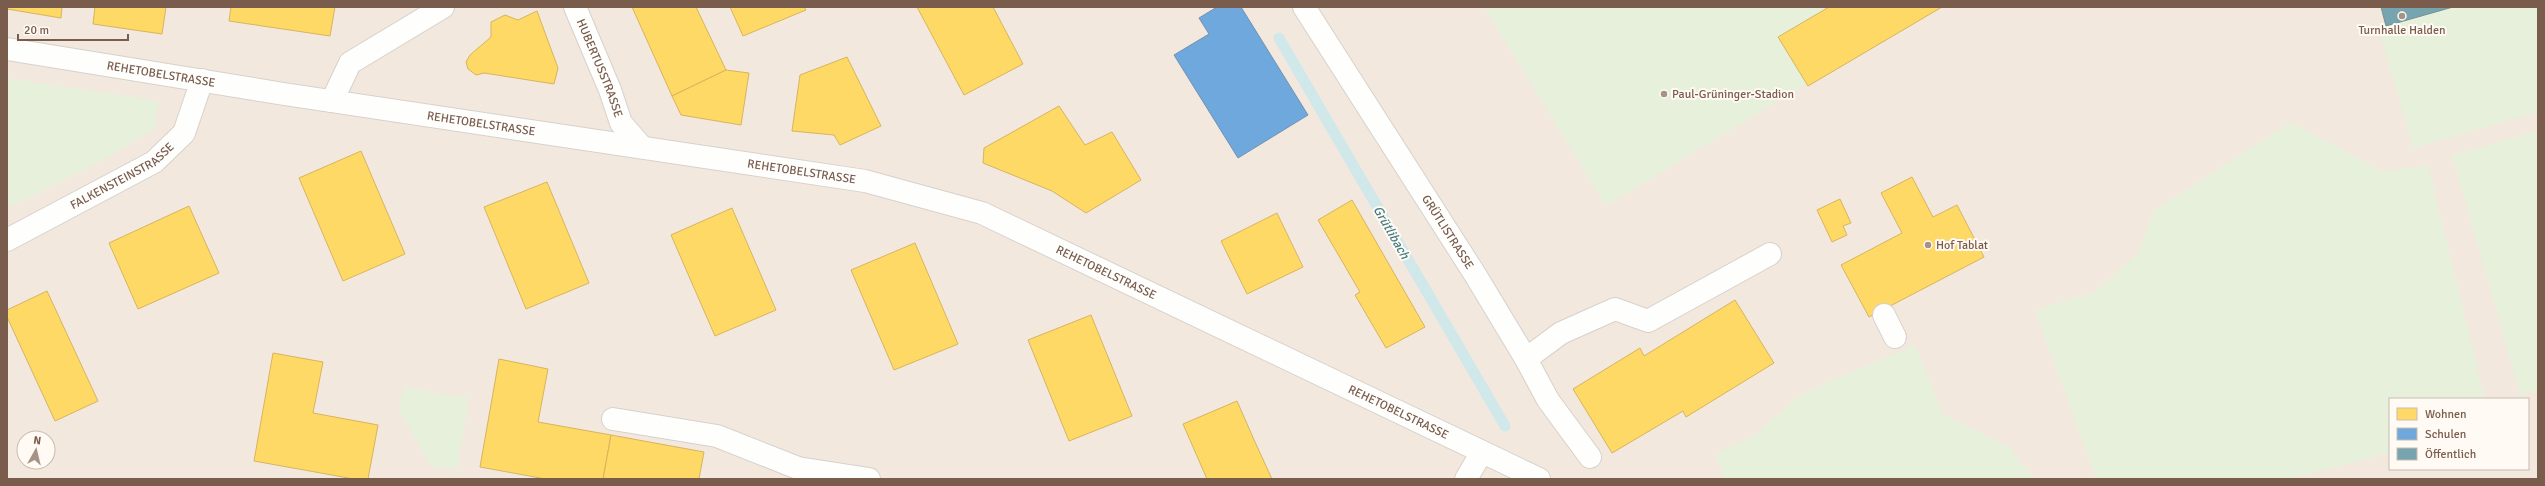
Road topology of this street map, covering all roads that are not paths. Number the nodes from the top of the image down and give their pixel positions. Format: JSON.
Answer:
{"nodes":[{"id":1,"x":443,"y":7,"type":"edge"},
{"id":2,"x":575,"y":7,"type":"edge"},
{"id":3,"x":1304,"y":7,"type":"edge"},
{"id":4,"x":7,"y":49,"type":"edge"},
{"id":5,"x":202,"y":80,"type":"junction"},
{"id":6,"x":332,"y":101,"type":"junction"},
{"id":7,"x":641,"y":146,"type":"junction"},
{"id":8,"x":7,"y":240,"type":"edge"},
{"id":9,"x":1770,"y":254,"type":"dead end"},
{"id":10,"x":1884,"y":315,"type":"dead end"},
{"id":11,"x":1895,"y":337,"type":"dead end"},
{"id":12,"x":1526,"y":359,"type":"junction"},
{"id":13,"x":613,"y":419,"type":"dead end"},
{"id":14,"x":1482,"y":452,"type":"junction"},
{"id":15,"x":1590,"y":457,"type":"dead end"},
{"id":16,"x":870,"y":479,"type":"edge"},
{"id":17,"x":1466,"y":479,"type":"edge"},
{"id":18,"x":1539,"y":479,"type":"edge"}],
"edges":[{"from":1,"to":6,"type":"street"},
{"from":2,"to":7,"type":"street","name":"HUBERTUSSTRASSE"},
{"from":3,"to":12,"type":"street","name":"GRÜTLISTRASSE"},
{"from":4,"to":5,"type":"street","name":"REHETOBELSTRASSE"},
{"from":5,"to":6,"type":"street","name":"REHETOBELSTRASSE"},
{"from":5,"to":8,"type":"street","name":"FALKENSTEINSTRASSE"},
{"from":6,"to":7,"type":"street","name":"REHETOBELSTRASSE"},
{"from":7,"to":14,"type":"street","name":"REHETOBELSTRASSE"},
{"from":9,"to":12,"type":"street"},
{"from":10,"to":11,"type":"street"},
{"from":12,"to":15,"type":"street","name":"GRÜTLISTRASSE"},
{"from":13,"to":16,"type":"street"},
{"from":14,"to":17,"type":"street"},
{"from":14,"to":18,"type":"street","name":"REHETOBELSTRASSE"}]}
